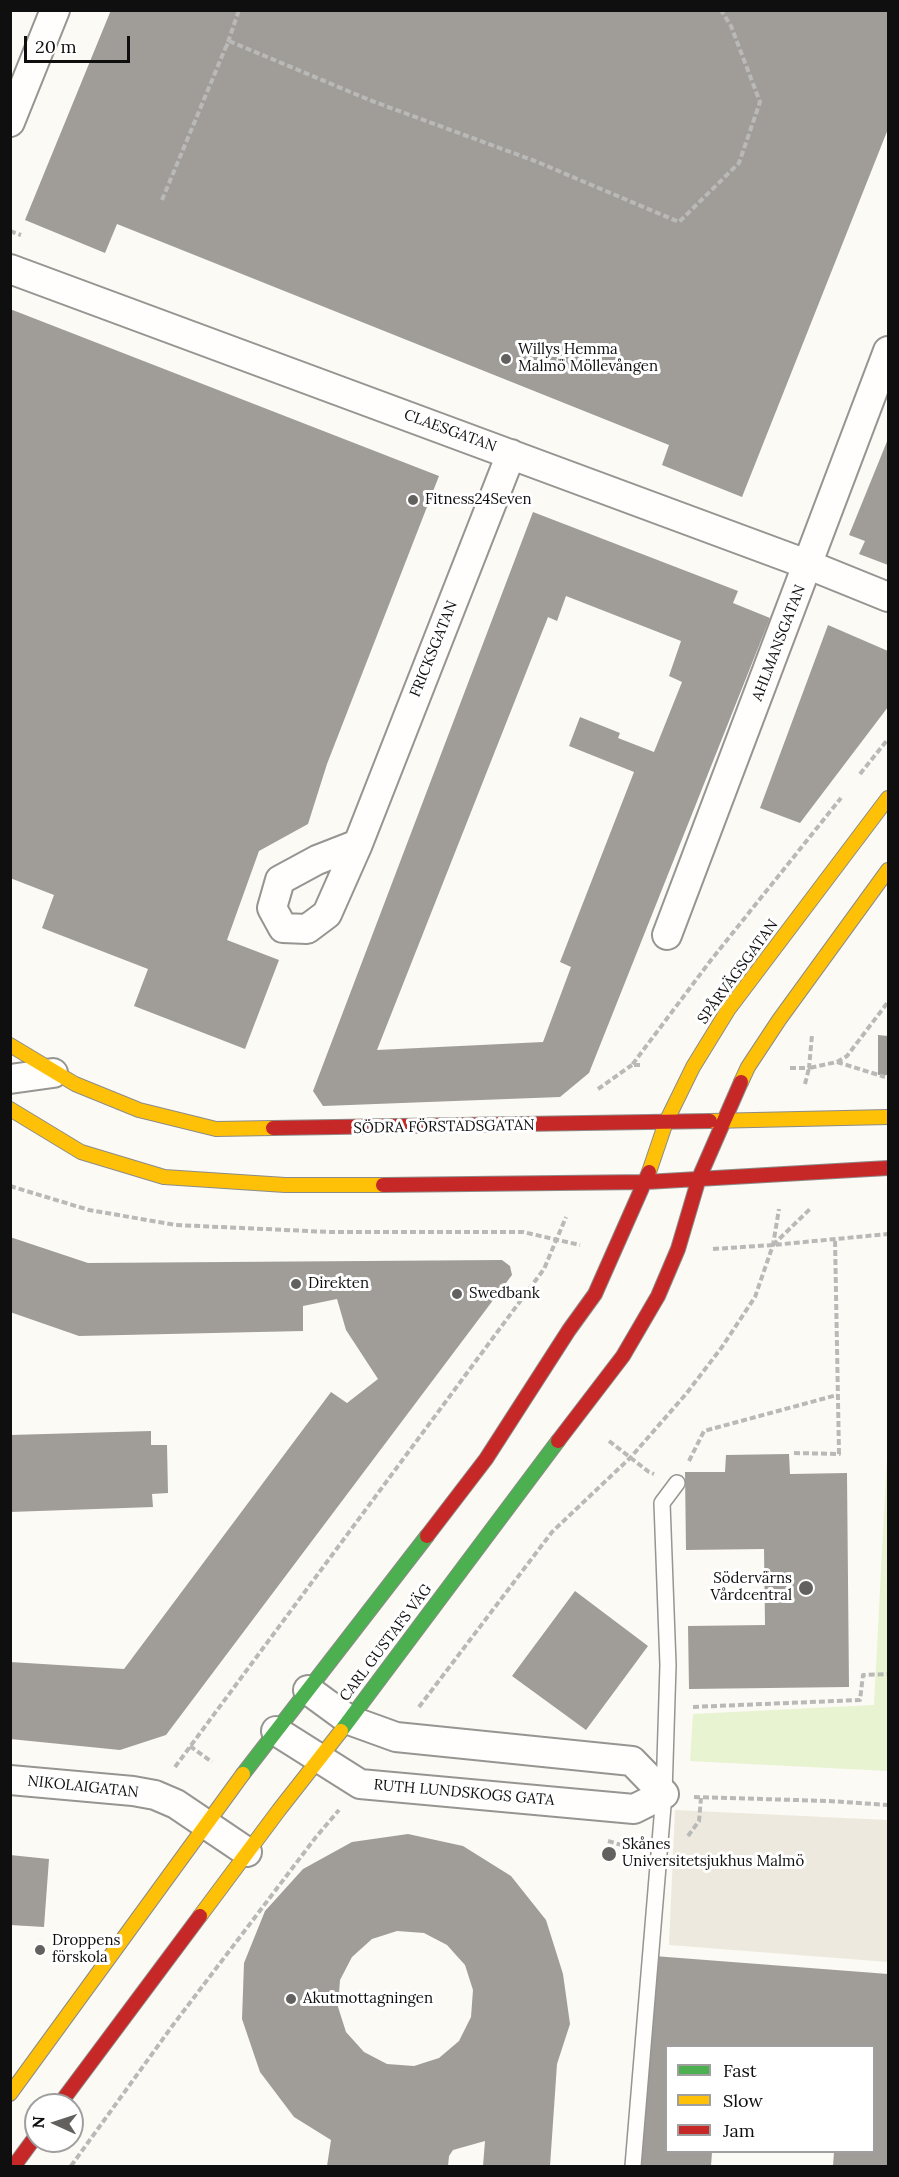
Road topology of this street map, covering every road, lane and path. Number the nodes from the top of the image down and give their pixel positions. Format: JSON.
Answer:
{"nodes":[{"id":1,"x":56,"y":10,"type":"edge"},
{"id":2,"x":239,"y":10,"type":"edge"},
{"id":3,"x":720,"y":10,"type":"edge"},
{"id":4,"x":225,"y":49,"type":"junction"},
{"id":5,"x":10,"y":122,"type":"edge"},
{"id":6,"x":162,"y":200,"type":"dead end"},
{"id":7,"x":10,"y":231,"type":"edge"},
{"id":8,"x":21,"y":235,"type":"dead end"},
{"id":9,"x":10,"y":269,"type":"edge"},
{"id":10,"x":888,"y":351,"type":"edge"},
{"id":11,"x":511,"y":454,"type":"junction"},
{"id":12,"x":809,"y":565,"type":"junction"},
{"id":13,"x":888,"y":597,"type":"edge"},
{"id":14,"x":888,"y":739,"type":"edge"},
{"id":15,"x":859,"y":776,"type":"dead end"},
{"id":16,"x":844,"y":794,"type":"dead end"},
{"id":17,"x":888,"y":798,"type":"edge"},
{"id":18,"x":358,"y":844,"type":"dead end"},
{"id":19,"x":888,"y":870,"type":"edge"},
{"id":20,"x":667,"y":934,"type":"dead end"},
{"id":21,"x":813,"y":1027,"type":"dead end"},
{"id":22,"x":10,"y":1045,"type":"edge"},
{"id":23,"x":837,"y":1062,"type":"dead end"},
{"id":24,"x":632,"y":1065,"type":"junction"},
{"id":25,"x":640,"y":1065,"type":"dead end"},
{"id":26,"x":780,"y":1068,"type":"dead end"},
{"id":27,"x":53,"y":1072,"type":"junction"},
{"id":28,"x":885,"y":1077,"type":"dead end"},
{"id":29,"x":10,"y":1079,"type":"edge"},
{"id":30,"x":591,"y":1095,"type":"dead end"},
{"id":31,"x":888,"y":1117,"type":"edge"},
{"id":32,"x":17,"y":1118,"type":"edge"},
{"id":33,"x":666,"y":1122,"type":"junction"},
{"id":34,"x":723,"y":1122,"type":"junction"},
{"id":35,"x":888,"y":1168,"type":"edge"},
{"id":36,"x":699,"y":1178,"type":"junction"},
{"id":37,"x":646,"y":1182,"type":"junction"},
{"id":38,"x":10,"y":1186,"type":"edge"},
{"id":39,"x":812,"y":1206,"type":"dead end"},
{"id":40,"x":567,"y":1214,"type":"dead end"},
{"id":41,"x":888,"y":1234,"type":"edge"},
{"id":42,"x":835,"y":1239,"type":"junction"},
{"id":43,"x":555,"y":1240,"type":"junction"},
{"id":44,"x":773,"y":1245,"type":"junction"},
{"id":45,"x":678,"y":1249,"type":"junction"},
{"id":46,"x":614,"y":1253,"type":"junction"},
{"id":47,"x":837,"y":1395,"type":"junction"},
{"id":48,"x":609,"y":1441,"type":"dead end"},
{"id":49,"x":794,"y":1453,"type":"dead end"},
{"id":50,"x":631,"y":1457,"type":"junction"},
{"id":51,"x":677,"y":1483,"type":"junction"},
{"id":52,"x":888,"y":1674,"type":"edge"},
{"id":53,"x":308,"y":1690,"type":"junction"},
{"id":54,"x":666,"y":1709,"type":"junction"},
{"id":55,"x":349,"y":1720,"type":"junction"},
{"id":56,"x":276,"y":1731,"type":"junction"},
{"id":57,"x":396,"y":1737,"type":"junction"},
{"id":58,"x":190,"y":1746,"type":"dead end"},
{"id":59,"x":320,"y":1760,"type":"junction"},
{"id":60,"x":10,"y":1780,"type":"edge"},
{"id":61,"x":360,"y":1784,"type":"junction"},
{"id":62,"x":664,"y":1794,"type":"junction"},
{"id":63,"x":888,"y":1805,"type":"edge"},
{"id":64,"x":207,"y":1823,"type":"junction"},
{"id":65,"x":248,"y":1852,"type":"junction"},
{"id":66,"x":68,"y":2093,"type":"edge"},
{"id":67,"x":10,"y":2094,"type":"edge"},
{"id":68,"x":15,"y":2157,"type":"edge"},
{"id":69,"x":37,"y":2166,"type":"edge"},
{"id":70,"x":71,"y":2166,"type":"edge"},
{"id":71,"x":633,"y":2166,"type":"edge"}],
"edges":[{"from":1,"to":5,"type":"street"},
{"from":2,"to":4,"type":"path"},
{"from":3,"to":4,"type":"path"},
{"from":4,"to":6,"type":"path"},
{"from":7,"to":8,"type":"path"},
{"from":9,"to":11,"type":"street","name":"CLAESGATAN"},
{"from":10,"to":12,"type":"street","name":"AHLMANSGATAN"},
{"from":11,"to":12,"type":"street","name":"CLAESGATAN"},
{"from":11,"to":18,"type":"street","name":"FRICKSGATAN"},
{"from":12,"to":13,"type":"street","name":"CLAESGATAN"},
{"from":12,"to":20,"type":"street","name":"AHLMANSGATAN"},
{"from":14,"to":15,"type":"path"},
{"from":16,"to":24,"type":"path"},
{"from":17,"to":33,"type":"street","name":"SPÅRVÄGSGATAN"},
{"from":19,"to":34,"type":"street"},
{"from":21,"to":26,"type":"path"},
{"from":22,"to":27,"type":"street","name":"SÖDRA FÖRSTADSGATAN"},
{"from":23,"to":28,"type":"path"},
{"from":24,"to":25,"type":"path"},
{"from":24,"to":30,"type":"path"},
{"from":27,"to":29,"type":"street"},
{"from":27,"to":33,"type":"street","name":"SÖDRA FÖRSTADSGATAN"},
{"from":31,"to":34,"type":"street","name":"SÖDRA FÖRSTADSGATAN"},
{"from":32,"to":37,"type":"street"},
{"from":33,"to":34,"type":"street","name":"SÖDRA FÖRSTADSGATAN"},
{"from":33,"to":37,"type":"street","name":"SPÅRVÄGSGATAN"},
{"from":34,"to":36,"type":"street"},
{"from":35,"to":36,"type":"street"},
{"from":36,"to":37,"type":"street"},
{"from":36,"to":45,"type":"street","name":"CARL GUSTAFS VÄG"},
{"from":37,"to":46,"type":"street"},
{"from":38,"to":43,"type":"path"},
{"from":39,"to":44,"type":"path"},
{"from":40,"to":43,"type":"path"},
{"from":41,"to":42,"type":"path"},
{"from":42,"to":44,"type":"path"},
{"from":42,"to":47,"type":"path"},
{"from":43,"to":46,"type":"path"},
{"from":43,"to":58,"type":"path"},
{"from":44,"to":45,"type":"path"},
{"from":44,"to":50,"type":"path"},
{"from":45,"to":55,"type":"street","name":"CARL GUSTAFS VÄG"},
{"from":46,"to":53,"type":"street"},
{"from":47,"to":49,"type":"path"},
{"from":47,"to":51,"type":"path"},
{"from":48,"to":50,"type":"path"},
{"from":50,"to":51,"type":"path"},
{"from":50,"to":57,"type":"path"},
{"from":51,"to":54,"type":"lane"},
{"from":52,"to":54,"type":"path"},
{"from":53,"to":55,"type":"street"},
{"from":53,"to":56,"type":"street"},
{"from":54,"to":62,"type":"lane"},
{"from":55,"to":57,"type":"street"},
{"from":55,"to":59,"type":"street","name":"CARL GUSTAFS VÄG"},
{"from":56,"to":59,"type":"street","name":"RUTH LUNDSKOGS GATA"},
{"from":56,"to":64,"type":"street"},
{"from":57,"to":62,"type":"street"},
{"from":59,"to":61,"type":"street","name":"RUTH LUNDSKOGS GATA"},
{"from":59,"to":65,"type":"street","name":"CARL GUSTAFS VÄG"},
{"from":60,"to":64,"type":"street","name":"NIKOLAIGATAN"},
{"from":61,"to":62,"type":"street","name":"RUTH LUNDSKOGS GATA"},
{"from":61,"to":70,"type":"path"},
{"from":62,"to":63,"type":"path"},
{"from":62,"to":71,"type":"lane"},
{"from":64,"to":65,"type":"street","name":"NIKOLAIGATAN"},
{"from":64,"to":67,"type":"street"},
{"from":65,"to":66,"type":"street","name":"CARL GUSTAFS VÄG"},
{"from":68,"to":69,"type":"lane"}]}
